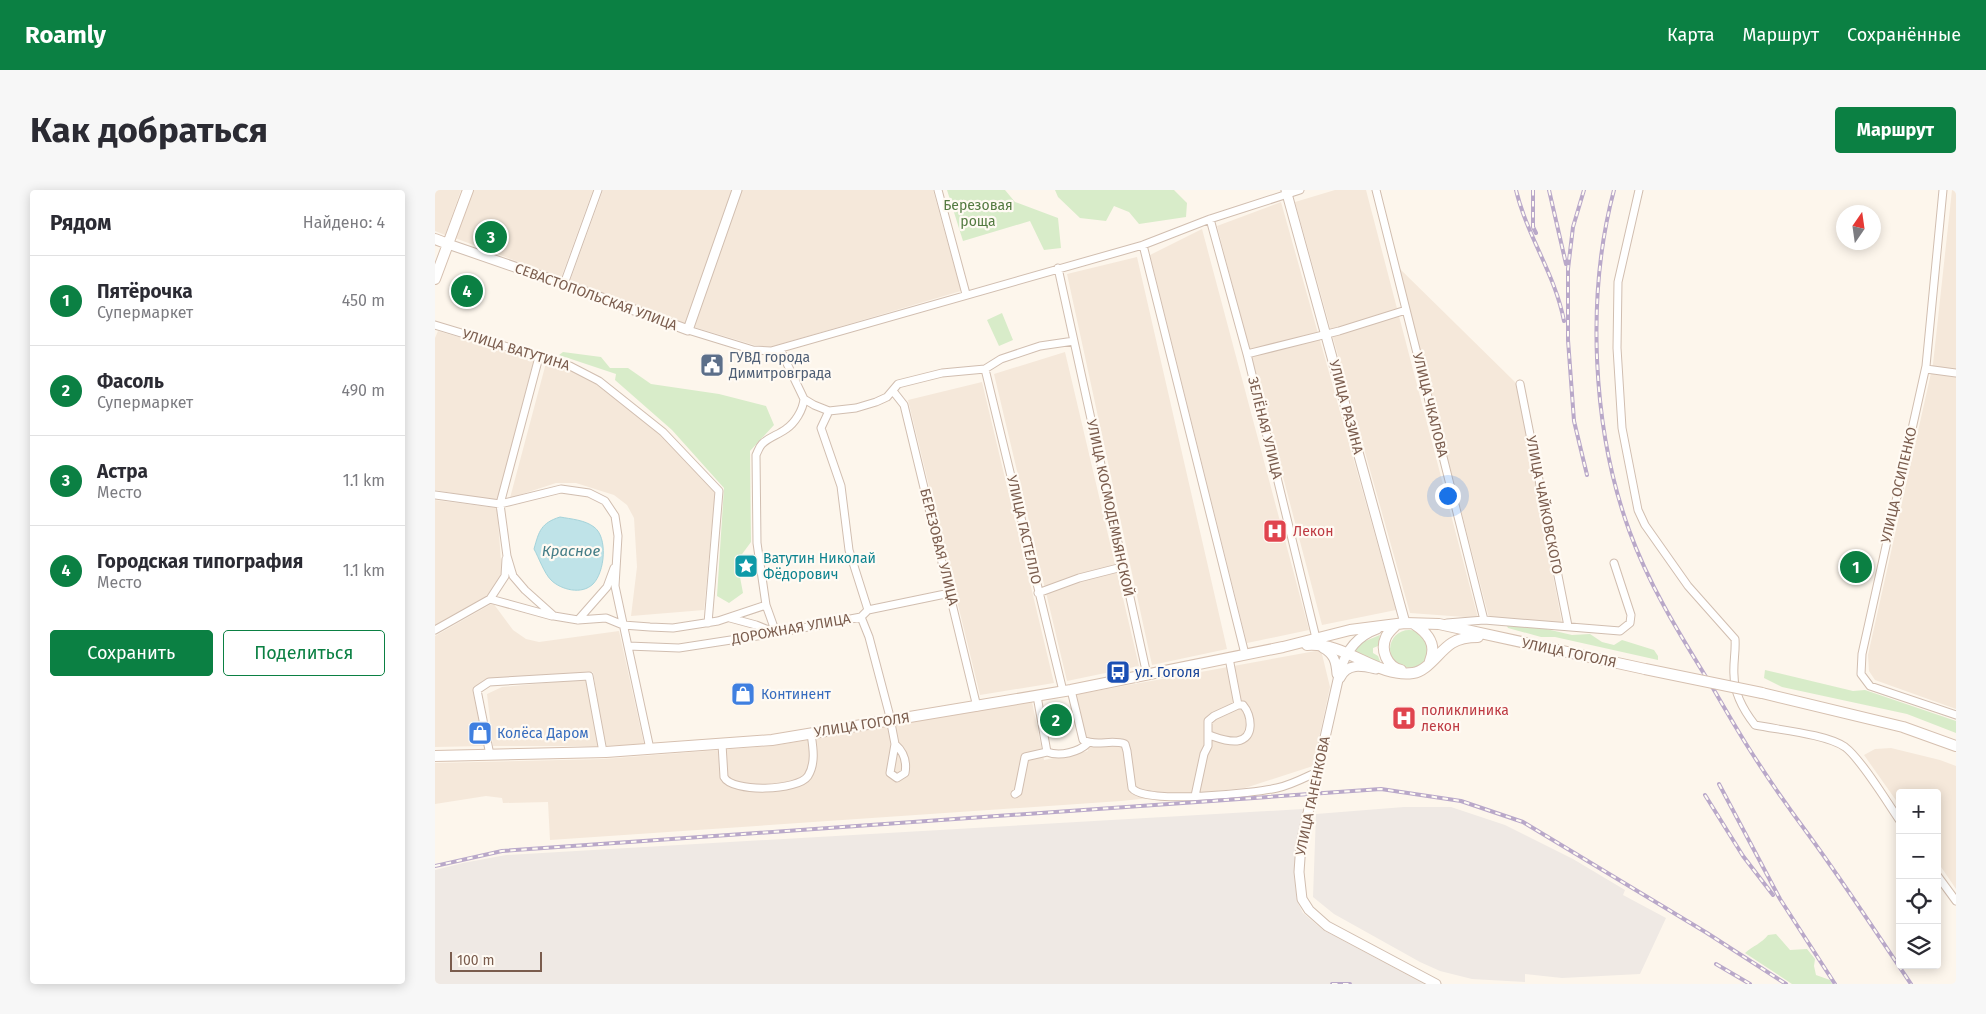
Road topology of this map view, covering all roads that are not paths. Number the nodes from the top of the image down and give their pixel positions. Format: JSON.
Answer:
{"nodes":[{"id":1,"x":467,"y":190,"type":"edge"},
{"id":2,"x":598,"y":190,"type":"edge"},
{"id":3,"x":737,"y":190,"type":"edge"},
{"id":4,"x":937,"y":190,"type":"edge"},
{"id":5,"x":1300,"y":190,"type":"edge"},
{"id":6,"x":1376,"y":190,"type":"edge"},
{"id":7,"x":1639,"y":190,"type":"edge"},
{"id":8,"x":1943,"y":190,"type":"edge"},
{"id":9,"x":1287,"y":192,"type":"edge"},
{"id":10,"x":1210,"y":219,"type":"junction"},
{"id":11,"x":435,"y":239,"type":"edge"},
{"id":12,"x":448,"y":244,"type":"junction"},
{"id":13,"x":1143,"y":244,"type":"junction"},
{"id":14,"x":1058,"y":268,"type":"junction"},
{"id":15,"x":435,"y":279,"type":"edge"},
{"id":16,"x":564,"y":284,"type":"junction"},
{"id":17,"x":967,"y":294,"type":"junction"},
{"id":18,"x":1406,"y":310,"type":"junction"},
{"id":19,"x":435,"y":325,"type":"edge"},
{"id":20,"x":688,"y":330,"type":"junction"},
{"id":21,"x":1326,"y":334,"type":"junction"},
{"id":22,"x":1074,"y":341,"type":"junction"},
{"id":23,"x":780,"y":349,"type":"junction"},
{"id":24,"x":1247,"y":354,"type":"junction"},
{"id":25,"x":539,"y":357,"type":"junction"},
{"id":26,"x":985,"y":369,"type":"junction"},
{"id":27,"x":1925,"y":369,"type":"junction"},
{"id":28,"x":1956,"y":373,"type":"edge"},
{"id":29,"x":1520,"y":384,"type":"dead end"},
{"id":30,"x":893,"y":391,"type":"junction"},
{"id":31,"x":804,"y":399,"type":"junction"},
{"id":32,"x":829,"y":411,"type":"junction"},
{"id":33,"x":435,"y":495,"type":"edge"},
{"id":34,"x":500,"y":504,"type":"junction"},
{"id":35,"x":507,"y":556,"type":"junction"},
{"id":36,"x":616,"y":561,"type":"junction"},
{"id":37,"x":1614,"y":563,"type":"dead end"},
{"id":38,"x":1122,"y":567,"type":"junction"},
{"id":39,"x":1038,"y":593,"type":"junction"},
{"id":40,"x":950,"y":594,"type":"junction"},
{"id":41,"x":490,"y":599,"type":"junction"},
{"id":42,"x":767,"y":605,"type":"junction"},
{"id":43,"x":868,"y":610,"type":"junction"},
{"id":44,"x":554,"y":616,"type":"junction"},
{"id":45,"x":861,"y":617,"type":"junction"},
{"id":46,"x":730,"y":618,"type":"junction"},
{"id":47,"x":578,"y":620,"type":"junction"},
{"id":48,"x":1484,"y":620,"type":"junction"},
{"id":49,"x":707,"y":623,"type":"junction"},
{"id":50,"x":623,"y":624,"type":"junction"},
{"id":51,"x":1405,"y":624,"type":"junction"},
{"id":52,"x":1439,"y":624,"type":"junction"},
{"id":53,"x":1385,"y":626,"type":"junction"},
{"id":54,"x":1568,"y":626,"type":"junction"},
{"id":55,"x":435,"y":630,"type":"edge"},
{"id":56,"x":776,"y":633,"type":"junction"},
{"id":57,"x":1493,"y":637,"type":"junction"},
{"id":58,"x":1316,"y":641,"type":"junction"},
{"id":59,"x":628,"y":646,"type":"junction"},
{"id":60,"x":1347,"y":653,"type":"junction"},
{"id":61,"x":1245,"y":654,"type":"junction"},
{"id":62,"x":1229,"y":658,"type":"junction"},
{"id":63,"x":1426,"y":666,"type":"junction"},
{"id":64,"x":1396,"y":672,"type":"junction"},
{"id":65,"x":1412,"y":673,"type":"junction"},
{"id":66,"x":1147,"y":675,"type":"junction"},
{"id":67,"x":1338,"y":683,"type":"junction"},
{"id":68,"x":1067,"y":691,"type":"junction"},
{"id":69,"x":1037,"y":696,"type":"junction"},
{"id":70,"x":1237,"y":705,"type":"junction"},
{"id":71,"x":977,"y":707,"type":"junction"},
{"id":72,"x":1956,"y":715,"type":"edge"},
{"id":73,"x":891,"y":721,"type":"junction"},
{"id":74,"x":811,"y":734,"type":"junction"},
{"id":75,"x":1209,"y":735,"type":"junction"},
{"id":76,"x":1088,"y":743,"type":"junction"},
{"id":77,"x":722,"y":744,"type":"junction"},
{"id":78,"x":895,"y":744,"type":"dead end"},
{"id":79,"x":1956,"y":746,"type":"edge"},
{"id":80,"x":650,"y":749,"type":"junction"},
{"id":81,"x":603,"y":752,"type":"junction"},
{"id":82,"x":1047,"y":752,"type":"junction"},
{"id":83,"x":490,"y":755,"type":"junction"},
{"id":84,"x":435,"y":756,"type":"edge"},
{"id":85,"x":1317,"y":772,"type":"junction"},
{"id":86,"x":1015,"y":794,"type":"dead end"},
{"id":87,"x":1195,"y":796,"type":"junction"},
{"id":88,"x":1896,"y":815,"type":"edge"},
{"id":89,"x":1941,"y":879,"type":"edge"},
{"id":90,"x":1956,"y":901,"type":"edge"},
{"id":91,"x":1436,"y":984,"type":"edge"}],
"edges":[{"from":1,"to":12,"type":"main road"},
{"from":2,"to":16,"type":"street"},
{"from":3,"to":20,"type":"street"},
{"from":4,"to":17,"type":"street"},
{"from":5,"to":9,"type":"street"},
{"from":6,"to":18,"type":"street","name":"УЛИЦА ЧКАЛОВА"},
{"from":7,"to":88,"type":"street"},
{"from":8,"to":27,"type":"street","name":"УЛИЦА ОСИПЕНКО"},
{"from":9,"to":10,"type":"street"},
{"from":9,"to":21,"type":"street","name":"УЛИЦА РАЗИНА"},
{"from":10,"to":13,"type":"street"},
{"from":10,"to":24,"type":"street","name":"ЗЕЛЁНАЯ УЛИЦА"},
{"from":11,"to":12,"type":"main road"},
{"from":12,"to":15,"type":"main road"},
{"from":12,"to":16,"type":"street","name":"СЕВАСТОПОЛЬСКАЯ УЛИЦА"},
{"from":13,"to":14,"type":"street"},
{"from":13,"to":61,"type":"street"},
{"from":14,"to":17,"type":"street"},
{"from":14,"to":22,"type":"street","name":"УЛИЦА КОСМОДЕМЬЯНСКОЙ"},
{"from":16,"to":20,"type":"street","name":"СЕВАСТОПОЛЬСКАЯ УЛИЦА"},
{"from":17,"to":23,"type":"street"},
{"from":18,"to":21,"type":"street"},
{"from":18,"to":48,"type":"street","name":"УЛИЦА ЧКАЛОВА"},
{"from":19,"to":25,"type":"street","name":"УЛИЦА ВАТУТИНА"},
{"from":20,"to":23,"type":"street"},
{"from":21,"to":24,"type":"street"},
{"from":21,"to":51,"type":"street","name":"УЛИЦА РАЗИНА"},
{"from":22,"to":26,"type":"street"},
{"from":22,"to":38,"type":"street","name":"УЛИЦА КОСМОДЕМЬЯНСКОЙ"},
{"from":23,"to":31,"type":"street"},
{"from":24,"to":58,"type":"street","name":"ЗЕЛЁНАЯ УЛИЦА"},
{"from":25,"to":34,"type":"street"},
{"from":25,"to":49,"type":"street","name":"УЛИЦА ВАТУТИНА"},
{"from":26,"to":30,"type":"street"},
{"from":26,"to":39,"type":"street","name":"УЛИЦА ГАСТЕЛЛО"},
{"from":27,"to":28,"type":"street"},
{"from":27,"to":72,"type":"street","name":"УЛИЦА ОСИПЕНКО"},
{"from":29,"to":54,"type":"street","name":"УЛИЦА ЧАЙКОВСКОГО"},
{"from":30,"to":32,"type":"street"},
{"from":30,"to":40,"type":"street","name":"БЕРЕЗОВАЯ УЛИЦА"},
{"from":31,"to":32,"type":"street"},
{"from":31,"to":42,"type":"street"},
{"from":32,"to":43,"type":"street"},
{"from":33,"to":34,"type":"street"},
{"from":34,"to":35,"type":"street"},
{"from":34,"to":36,"type":"street"},
{"from":35,"to":41,"type":"street"},
{"from":35,"to":44,"type":"street"},
{"from":36,"to":47,"type":"street"},
{"from":36,"to":50,"type":"street"},
{"from":37,"to":54,"type":"street"},
{"from":38,"to":39,"type":"street"},
{"from":38,"to":66,"type":"street","name":"УЛИЦА КОСМОДЕМЬЯНСКОЙ"},
{"from":39,"to":68,"type":"street","name":"УЛИЦА ГАСТЕЛЛО"},
{"from":40,"to":43,"type":"street","name":"ДОРОЖНАЯ УЛИЦА"},
{"from":40,"to":71,"type":"street","name":"БЕРЕЗОВАЯ УЛИЦА"},
{"from":41,"to":44,"type":"street"},
{"from":41,"to":55,"type":"street"},
{"from":42,"to":46,"type":"street"},
{"from":42,"to":56,"type":"street"},
{"from":43,"to":45,"type":"street","name":"ДОРОЖНАЯ УЛИЦА"},
{"from":44,"to":47,"type":"street"},
{"from":45,"to":56,"type":"street","name":"ДОРОЖНАЯ УЛИЦА"},
{"from":45,"to":73,"type":"street"},
{"from":46,"to":49,"type":"street"},
{"from":46,"to":56,"type":"street"},
{"from":47,"to":50,"type":"street"},
{"from":48,"to":52,"type":"street"},
{"from":48,"to":54,"type":"street"},
{"from":49,"to":50,"type":"street"},
{"from":50,"to":59,"type":"street"},
{"from":51,"to":52,"type":"main road"},
{"from":51,"to":53,"type":"main road"},
{"from":51,"to":63,"type":"main road"},
{"from":51,"to":65,"type":"main road"},
{"from":52,"to":57,"type":"main road"},
{"from":53,"to":58,"type":"main road"},
{"from":53,"to":60,"type":"street"},
{"from":56,"to":59,"type":"street","name":"ДОРОЖНАЯ УЛИЦА"},
{"from":57,"to":63,"type":"main road"},
{"from":57,"to":79,"type":"main road","name":"УЛИЦА ГОГОЛЯ","bridge":true},
{"from":58,"to":60,"type":"main road"},
{"from":58,"to":61,"type":"main road","name":"УЛИЦА ГОГОЛЯ"},
{"from":58,"to":67,"type":"street"},
{"from":59,"to":80,"type":"street"},
{"from":60,"to":64,"type":"main road"},
{"from":60,"to":67,"type":"street","name":"УЛИЦА ГАНЕНКОВА"},
{"from":61,"to":62,"type":"main road","name":"УЛИЦА ГОГОЛЯ"},
{"from":62,"to":66,"type":"main road","name":"УЛИЦА ГОГОЛЯ"},
{"from":62,"to":70,"type":"street"},
{"from":63,"to":65,"type":"main road"},
{"from":64,"to":65,"type":"main road"},
{"from":64,"to":67,"type":"street"},
{"from":66,"to":68,"type":"main road","name":"УЛИЦА ГОГОЛЯ"},
{"from":67,"to":85,"type":"street","name":"УЛИЦА ГАНЕНКОВА"},
{"from":68,"to":69,"type":"main road","name":"УЛИЦА ГОГОЛЯ"},
{"from":68,"to":76,"type":"street","name":"УЛИЦА ГАСТЕЛЛО"},
{"from":69,"to":71,"type":"main road","name":"УЛИЦА ГОГОЛЯ"},
{"from":69,"to":82,"type":"street"},
{"from":70,"to":75,"type":"street"},
{"from":70,"to":75,"type":"street"},
{"from":71,"to":73,"type":"main road","name":"УЛИЦА ГОГОЛЯ"},
{"from":73,"to":74,"type":"main road","name":"УЛИЦА ГОГОЛЯ"},
{"from":73,"to":78,"type":"street"},
{"from":74,"to":77,"type":"main road","name":"УЛИЦА ГОГОЛЯ"},
{"from":74,"to":77,"type":"street"},
{"from":75,"to":87,"type":"street"},
{"from":76,"to":82,"type":"street"},
{"from":76,"to":87,"type":"street"},
{"from":77,"to":80,"type":"main road","name":"УЛИЦА ГОГОЛЯ"},
{"from":80,"to":81,"type":"main road","name":"УЛИЦА ГОГОЛЯ"},
{"from":81,"to":83,"type":"main road","name":"УЛИЦА ГОГОЛЯ"},
{"from":81,"to":83,"type":"street"},
{"from":82,"to":86,"type":"street"},
{"from":83,"to":84,"type":"main road","name":"УЛИЦА ГОГОЛЯ"},
{"from":85,"to":87,"type":"street"},
{"from":85,"to":91,"type":"street","name":"УЛИЦА ГАНЕНКОВА"},
{"from":89,"to":90,"type":"street"}]}
